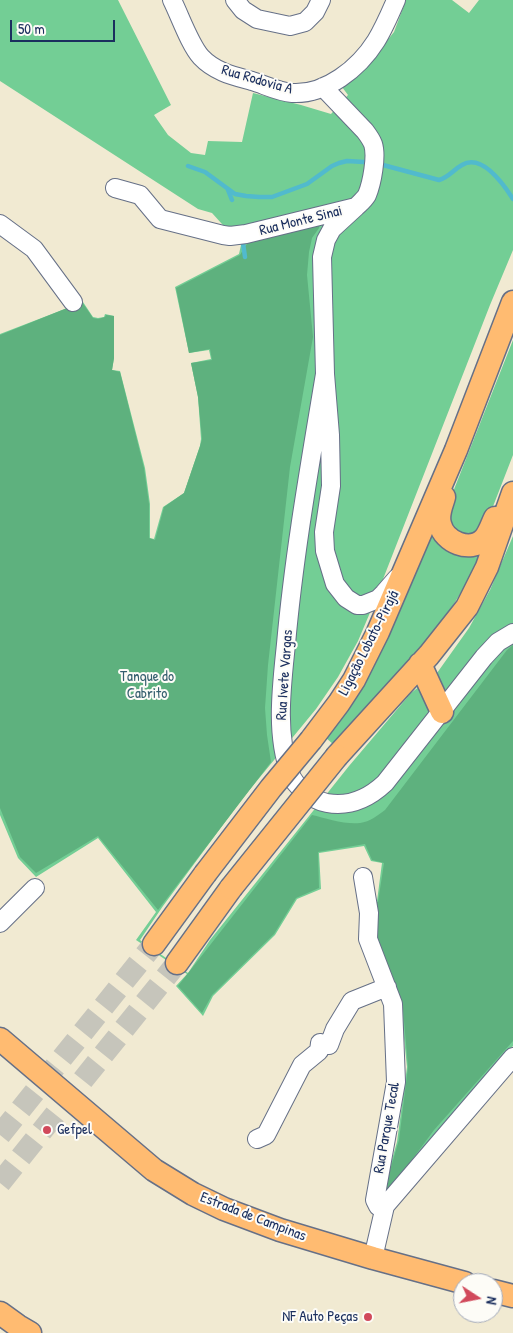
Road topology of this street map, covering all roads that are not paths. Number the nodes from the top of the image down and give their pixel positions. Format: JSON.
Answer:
{"nodes":[{"id":1,"x":172,"y":0,"type":"edge"},
{"id":2,"x":235,"y":0,"type":"edge"},
{"id":3,"x":321,"y":0,"type":"edge"},
{"id":4,"x":396,"y":0,"type":"edge"},
{"id":5,"x":322,"y":87,"type":"junction"},
{"id":6,"x":115,"y":188,"type":"dead end"},
{"id":7,"x":356,"y":207,"type":"junction"},
{"id":8,"x":0,"y":224,"type":"edge"},
{"id":9,"x":73,"y":302,"type":"dead end"},
{"id":10,"x":513,"y":302,"type":"edge"},
{"id":11,"x":324,"y":374,"type":"junction"},
{"id":12,"x":456,"y":450,"type":"junction"},
{"id":13,"x":513,"y":480,"type":"edge"},
{"id":14,"x":513,"y":493,"type":"edge"},
{"id":15,"x":406,"y":569,"type":"junction"},
{"id":16,"x":513,"y":633,"type":"edge"},
{"id":17,"x":420,"y":664,"type":"junction"},
{"id":18,"x":442,"y":712,"type":"junction"},
{"id":19,"x":363,"y":877,"type":"dead end"},
{"id":20,"x":35,"y":888,"type":"dead end"},
{"id":21,"x":0,"y":923,"type":"edge"},
{"id":22,"x":154,"y":944,"type":"tunnel mouth"},
{"id":23,"x":177,"y":963,"type":"tunnel mouth"},
{"id":24,"x":387,"y":987,"type":"junction"},
{"id":25,"x":0,"y":1039,"type":"edge"},
{"id":26,"x":513,"y":1057,"type":"edge"},
{"id":27,"x":257,"y":1139,"type":"dead end"},
{"id":28,"x":385,"y":1206,"type":"junction"},
{"id":29,"x":373,"y":1258,"type":"junction"},
{"id":30,"x":453,"y":1280,"type":"edge"},
{"id":31,"x":0,"y":1313,"type":"edge"},
{"id":32,"x":0,"y":1326,"type":"edge"},
{"id":33,"x":16,"y":1333,"type":"edge"},
{"id":34,"x":30,"y":1333,"type":"edge"}],
"edges":[{"from":1,"to":5,"type":"street","name":"Rua Rodovia A"},
{"from":2,"to":3,"type":"street"},
{"from":4,"to":5,"type":"street","name":"Rua Rodovia A"},
{"from":5,"to":7,"type":"street","name":"Rua Monte Sinai"},
{"from":6,"to":7,"type":"street","name":"Rua Monte Sinai"},
{"from":7,"to":11,"type":"street","name":"Rua Ivete Vargas"},
{"from":8,"to":9,"type":"street"},
{"from":10,"to":12,"type":"main road","name":"Ligação Lobato-Pirajá"},
{"from":11,"to":15,"type":"street","name":"Rua Ivete Vargas"},
{"from":11,"to":18,"type":"street","name":"Rua Ivete Vargas"},
{"from":12,"to":13,"type":"main road"},
{"from":12,"to":15,"type":"main road","name":"Ligação Lobato-Pirajá"},
{"from":14,"to":17,"type":"main road"},
{"from":15,"to":22,"type":"main road","name":"Ligação Lobato-Pirajá","bridge":true},
{"from":16,"to":18,"type":"street","name":"Rua Ivete Vargas"},
{"from":17,"to":18,"type":"main road"},
{"from":17,"to":23,"type":"main road","bridge":true},
{"from":19,"to":24,"type":"street"},
{"from":20,"to":21,"type":"street"},
{"from":24,"to":27,"type":"street"},
{"from":24,"to":28,"type":"street","name":"Rua Parque Tecal"},
{"from":25,"to":29,"type":"main road","name":"Estrada de Campinas"},
{"from":26,"to":28,"type":"street","name":"Rua Parque Tecal"},
{"from":28,"to":29,"type":"street","name":"Rua Parque Tecal"},
{"from":29,"to":30,"type":"main road","name":"Estrada de Campinas"},
{"from":31,"to":34,"type":"main road"},
{"from":32,"to":33,"type":"main road"}]}
